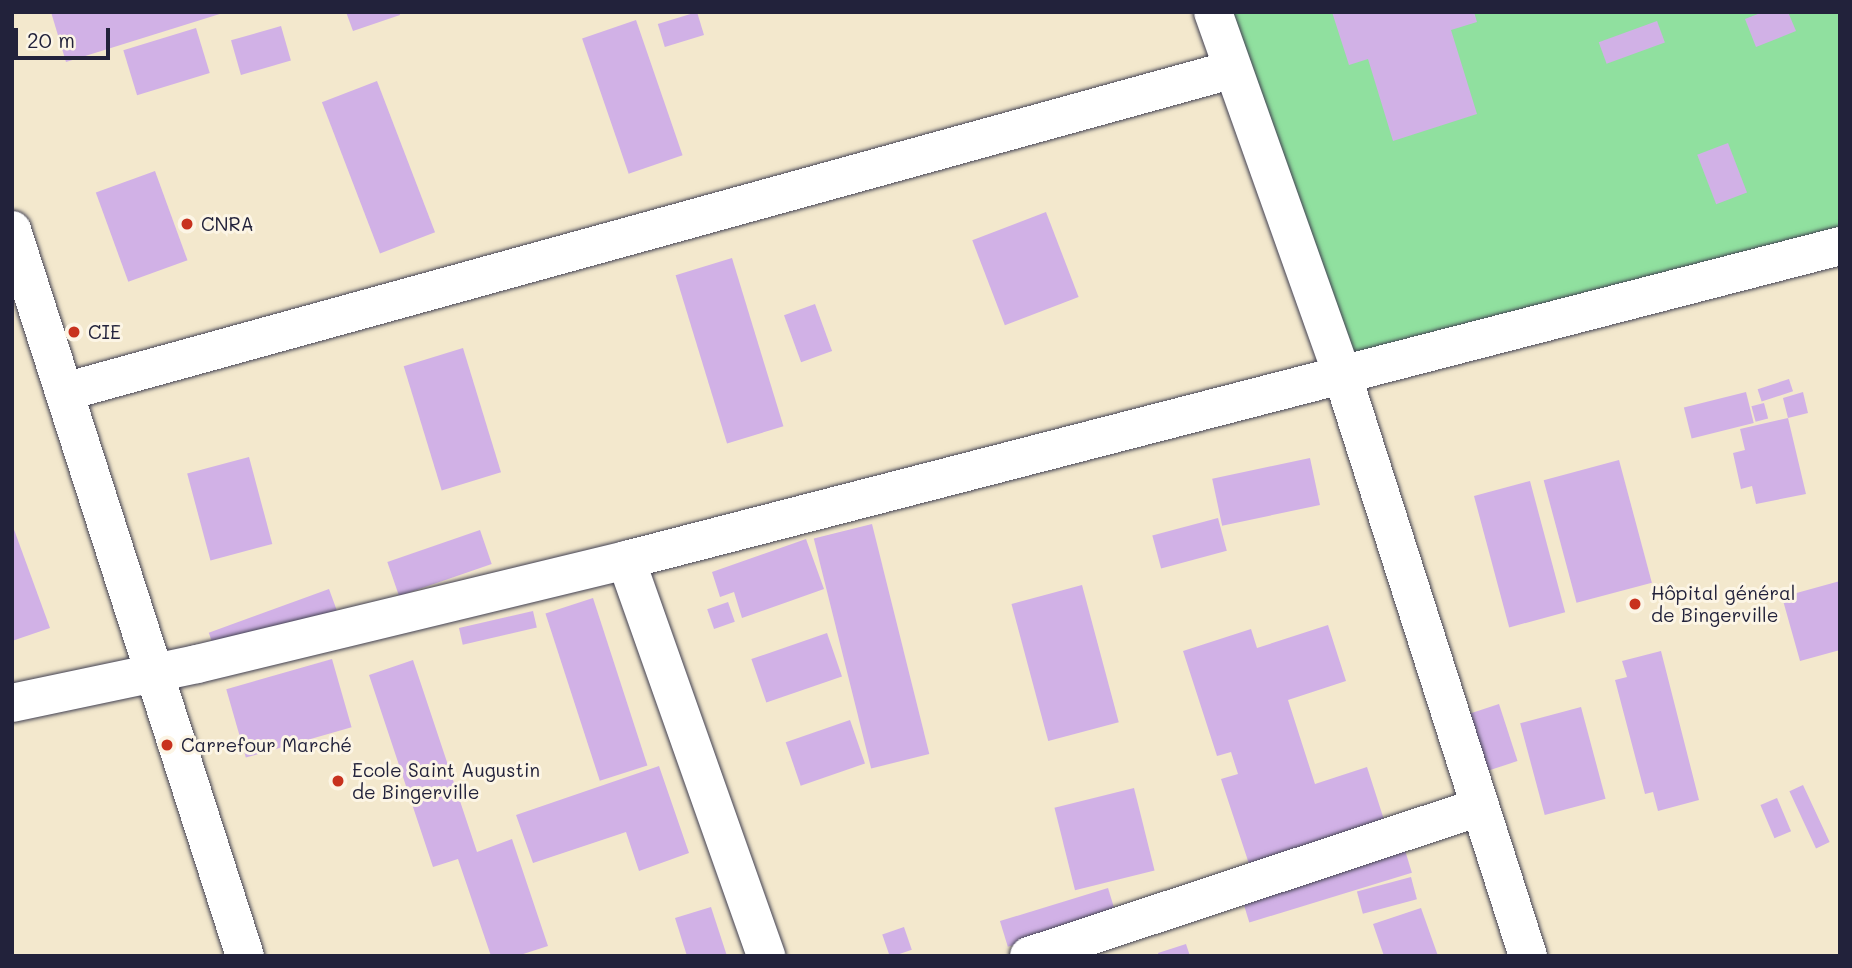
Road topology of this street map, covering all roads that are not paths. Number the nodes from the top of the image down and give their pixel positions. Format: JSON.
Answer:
{"nodes":[{"id":1,"x":1213,"y":12,"type":"edge"},
{"id":2,"x":1231,"y":70,"type":"junction"},
{"id":3,"x":12,"y":230,"type":"edge"},
{"id":4,"x":1840,"y":246,"type":"edge"},
{"id":5,"x":1342,"y":374,"type":"junction"},
{"id":6,"x":64,"y":392,"type":"junction"},
{"id":7,"x":626,"y":560,"type":"junction"},
{"id":8,"x":156,"y":673,"type":"junction"},
{"id":9,"x":12,"y":703,"type":"edge"},
{"id":10,"x":1480,"y":807,"type":"junction"},
{"id":11,"x":245,"y":956,"type":"edge"},
{"id":12,"x":766,"y":956,"type":"edge"},
{"id":13,"x":1030,"y":956,"type":"edge"},
{"id":14,"x":1528,"y":956,"type":"edge"}],
"edges":[{"from":1,"to":2,"type":"street"},
{"from":2,"to":5,"type":"street"},
{"from":2,"to":6,"type":"street"},
{"from":3,"to":6,"type":"street"},
{"from":4,"to":5,"type":"street"},
{"from":5,"to":7,"type":"street"},
{"from":5,"to":10,"type":"street"},
{"from":6,"to":8,"type":"street"},
{"from":7,"to":8,"type":"street"},
{"from":7,"to":12,"type":"street"},
{"from":8,"to":9,"type":"street"},
{"from":8,"to":11,"type":"street"},
{"from":10,"to":13,"type":"street"},
{"from":10,"to":14,"type":"street"}]}
